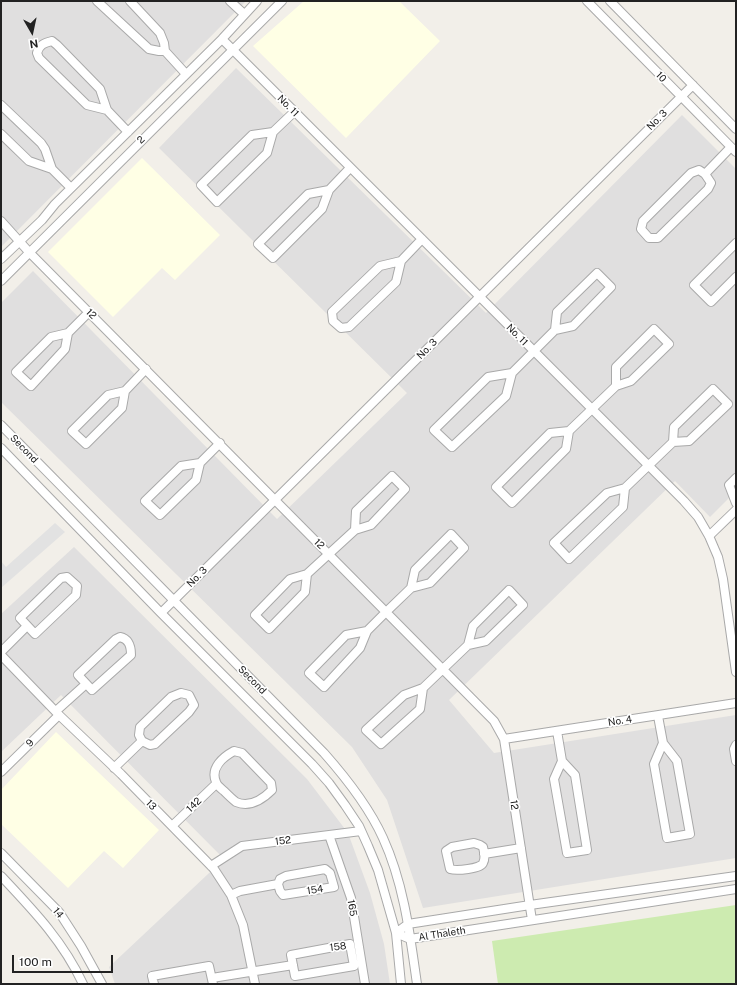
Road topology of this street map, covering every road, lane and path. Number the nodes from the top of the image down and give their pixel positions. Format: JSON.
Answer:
{"nodes":[{"id":1,"x":97,"y":1,"type":"edge"},
{"id":2,"x":130,"y":1,"type":"edge"},
{"id":3,"x":230,"y":1,"type":"edge"},
{"id":4,"x":257,"y":1,"type":"edge"},
{"id":5,"x":282,"y":1,"type":"edge"},
{"id":6,"x":587,"y":1,"type":"edge"},
{"id":7,"x":610,"y":1,"type":"edge"},
{"id":8,"x":244,"y":14,"type":"junction"},
{"id":9,"x":222,"y":39,"type":"junction"},
{"id":10,"x":232,"y":50,"type":"junction"},
{"id":11,"x":164,"y":51,"type":"junction"},
{"id":12,"x":186,"y":74,"type":"junction"},
{"id":13,"x":693,"y":85,"type":"junction"},
{"id":14,"x":681,"y":97,"type":"junction"},
{"id":15,"x":1,"y":104,"type":"edge"},
{"id":16,"x":107,"y":110,"type":"junction"},
{"id":17,"x":294,"y":112,"type":"junction"},
{"id":18,"x":736,"y":129,"type":"edge"},
{"id":19,"x":128,"y":132,"type":"junction"},
{"id":20,"x":273,"y":132,"type":"junction"},
{"id":21,"x":1,"y":134,"type":"edge"},
{"id":22,"x":734,"y":150,"type":"edge"},
{"id":23,"x":350,"y":168,"type":"junction"},
{"id":24,"x":52,"y":170,"type":"junction"},
{"id":25,"x":705,"y":174,"type":"junction"},
{"id":26,"x":71,"y":188,"type":"junction"},
{"id":27,"x":329,"y":190,"type":"junction"},
{"id":28,"x":1,"y":221,"type":"edge"},
{"id":29,"x":20,"y":240,"type":"junction"},
{"id":30,"x":422,"y":240,"type":"junction"},
{"id":31,"x":736,"y":243,"type":"edge"},
{"id":32,"x":29,"y":252,"type":"junction"},
{"id":33,"x":1,"y":259,"type":"edge"},
{"id":34,"x":401,"y":261,"type":"junction"},
{"id":35,"x":736,"y":277,"type":"edge"},
{"id":36,"x":1,"y":280,"type":"edge"},
{"id":37,"x":479,"y":297,"type":"junction"},
{"id":38,"x":89,"y":312,"type":"junction"},
{"id":39,"x":556,"y":330,"type":"junction"},
{"id":40,"x":68,"y":333,"type":"junction"},
{"id":41,"x":534,"y":352,"type":"junction"},
{"id":42,"x":146,"y":369,"type":"junction"},
{"id":43,"x":512,"y":373,"type":"junction"},
{"id":44,"x":616,"y":386,"type":"junction"},
{"id":45,"x":125,"y":391,"type":"junction"},
{"id":46,"x":592,"y":409,"type":"junction"},
{"id":47,"x":1,"y":425,"type":"edge"},
{"id":48,"x":569,"y":431,"type":"junction"},
{"id":49,"x":673,"y":442,"type":"junction"},
{"id":50,"x":220,"y":443,"type":"junction"},
{"id":51,"x":1,"y":448,"type":"edge"},
{"id":52,"x":200,"y":463,"type":"junction"},
{"id":53,"x":649,"y":466,"type":"junction"},
{"id":54,"x":736,"y":478,"type":"edge"},
{"id":55,"x":625,"y":488,"type":"junction"},
{"id":56,"x":275,"y":499,"type":"junction"},
{"id":57,"x":736,"y":503,"type":"edge"},
{"id":58,"x":736,"y":510,"type":"edge"},
{"id":59,"x":355,"y":530,"type":"junction"},
{"id":60,"x":709,"y":536,"type":"junction"},
{"id":61,"x":329,"y":554,"type":"junction"},
{"id":62,"x":307,"y":574,"type":"junction"},
{"id":63,"x":411,"y":588,"type":"junction"},
{"id":64,"x":173,"y":601,"type":"junction"},
{"id":65,"x":161,"y":612,"type":"junction"},
{"id":66,"x":386,"y":612,"type":"junction"},
{"id":67,"x":28,"y":626,"type":"junction"},
{"id":68,"x":367,"y":631,"type":"junction"},
{"id":69,"x":468,"y":645,"type":"junction"},
{"id":70,"x":1,"y":653,"type":"edge"},
{"id":71,"x":443,"y":669,"type":"junction"},
{"id":72,"x":736,"y":672,"type":"edge"},
{"id":73,"x":86,"y":684,"type":"junction"},
{"id":74,"x":423,"y":688,"type":"junction"},
{"id":75,"x":736,"y":704,"type":"edge"},
{"id":76,"x":57,"y":713,"type":"junction"},
{"id":77,"x":658,"y":716,"type":"junction"},
{"id":78,"x":557,"y":731,"type":"junction"},
{"id":79,"x":504,"y":739,"type":"junction"},
{"id":80,"x":142,"y":741,"type":"junction"},
{"id":81,"x":663,"y":743,"type":"junction"},
{"id":82,"x":736,"y":745,"type":"edge"},
{"id":83,"x":736,"y":761,"type":"edge"},
{"id":84,"x":562,"y":762,"type":"junction"},
{"id":85,"x":114,"y":768,"type":"junction"},
{"id":86,"x":1,"y":772,"type":"edge"},
{"id":87,"x":216,"y":784,"type":"junction"},
{"id":88,"x":172,"y":826,"type":"junction"},
{"id":89,"x":361,"y":831,"type":"junction"},
{"id":90,"x":329,"y":835,"type":"junction"},
{"id":91,"x":521,"y":848,"type":"junction"},
{"id":92,"x":1,"y":853,"type":"edge"},
{"id":93,"x":484,"y":854,"type":"junction"},
{"id":94,"x":211,"y":866,"type":"junction"},
{"id":95,"x":1,"y":876,"type":"edge"},
{"id":96,"x":736,"y":876,"type":"edge"},
{"id":97,"x":278,"y":884,"type":"junction"},
{"id":98,"x":736,"y":890,"type":"edge"},
{"id":99,"x":231,"y":895,"type":"junction"},
{"id":100,"x":530,"y":905,"type":"junction"},
{"id":101,"x":532,"y":920,"type":"junction"},
{"id":102,"x":408,"y":924,"type":"junction"},
{"id":103,"x":396,"y":933,"type":"junction"},
{"id":104,"x":410,"y":939,"type":"junction"},
{"id":105,"x":293,"y":965,"type":"junction"},
{"id":106,"x":252,"y":971,"type":"junction"},
{"id":107,"x":212,"y":981,"type":"edge"},
{"id":108,"x":83,"y":984,"type":"edge"},
{"id":109,"x":102,"y":984,"type":"edge"},
{"id":110,"x":154,"y":984,"type":"edge"},
{"id":111,"x":255,"y":984,"type":"edge"},
{"id":112,"x":365,"y":984,"type":"edge"},
{"id":113,"x":401,"y":984,"type":"edge"},
{"id":114,"x":417,"y":984,"type":"edge"}],
"edges":[{"from":1,"to":11,"type":"street"},
{"from":2,"to":11,"type":"street"},
{"from":3,"to":8,"type":"street"},
{"from":4,"to":8,"type":"street","name":"2"},
{"from":5,"to":10,"type":"street","name":"2"},
{"from":6,"to":14,"type":"street","name":"10"},
{"from":7,"to":13,"type":"street","name":"10"},
{"from":8,"to":9,"type":"street","name":"2"},
{"from":9,"to":10,"type":"street","name":"No. 11"},
{"from":9,"to":12,"type":"street","name":"2"},
{"from":10,"to":17,"type":"street","name":"No. 11"},
{"from":10,"to":32,"type":"street","name":"2"},
{"from":11,"to":12,"type":"street"},
{"from":12,"to":19,"type":"street","name":"2"},
{"from":13,"to":14,"type":"street","name":"No. 3"},
{"from":13,"to":18,"type":"street","name":"10"},
{"from":14,"to":22,"type":"street","name":"10"},
{"from":14,"to":37,"type":"street","name":"No. 3"},
{"from":15,"to":24,"type":"street"},
{"from":16,"to":16,"type":"street"},
{"from":16,"to":19,"type":"street"},
{"from":17,"to":20,"type":"street"},
{"from":17,"to":23,"type":"street","name":"No. 11"},
{"from":19,"to":26,"type":"street","name":"2"},
{"from":20,"to":20,"type":"street"},
{"from":21,"to":24,"type":"street"},
{"from":22,"to":25,"type":"street"},
{"from":23,"to":27,"type":"street"},
{"from":23,"to":30,"type":"street","name":"No. 11"},
{"from":24,"to":26,"type":"street"},
{"from":25,"to":25,"type":"street"},
{"from":26,"to":29,"type":"street","name":"2"},
{"from":27,"to":27,"type":"street"},
{"from":28,"to":29,"type":"street","name":"12"},
{"from":29,"to":32,"type":"street","name":"12"},
{"from":29,"to":33,"type":"street","name":"2"},
{"from":30,"to":34,"type":"street"},
{"from":30,"to":37,"type":"street","name":"No. 11"},
{"from":31,"to":35,"type":"street"},
{"from":32,"to":36,"type":"street","name":"2"},
{"from":32,"to":38,"type":"street","name":"12"},
{"from":34,"to":34,"type":"street"},
{"from":37,"to":41,"type":"street","name":"No. 11"},
{"from":37,"to":56,"type":"street","name":"No. 3"},
{"from":38,"to":40,"type":"street"},
{"from":38,"to":42,"type":"street","name":"12"},
{"from":39,"to":39,"type":"street"},
{"from":39,"to":41,"type":"street"},
{"from":40,"to":40,"type":"street"},
{"from":41,"to":43,"type":"street"},
{"from":41,"to":46,"type":"street","name":"No. 11"},
{"from":42,"to":45,"type":"street"},
{"from":42,"to":50,"type":"street","name":"12"},
{"from":43,"to":43,"type":"street"},
{"from":44,"to":44,"type":"street"},
{"from":44,"to":46,"type":"street"},
{"from":45,"to":45,"type":"street"},
{"from":46,"to":48,"type":"street"},
{"from":46,"to":53,"type":"street","name":"No. 11"},
{"from":47,"to":64,"type":"street","name":"Second"},
{"from":48,"to":48,"type":"street"},
{"from":49,"to":49,"type":"street"},
{"from":49,"to":53,"type":"street"},
{"from":50,"to":52,"type":"street"},
{"from":50,"to":56,"type":"street","name":"12"},
{"from":51,"to":65,"type":"street","name":"Second"},
{"from":52,"to":52,"type":"street"},
{"from":53,"to":55,"type":"street"},
{"from":53,"to":60,"type":"street","name":"No. 11"},
{"from":54,"to":57,"type":"street"},
{"from":55,"to":55,"type":"street"},
{"from":56,"to":61,"type":"street","name":"12"},
{"from":56,"to":64,"type":"street","name":"No. 3"},
{"from":58,"to":60,"type":"street"},
{"from":59,"to":59,"type":"street"},
{"from":59,"to":61,"type":"street"},
{"from":60,"to":72,"type":"street","name":"No. 11"},
{"from":61,"to":62,"type":"street"},
{"from":61,"to":66,"type":"street","name":"12"},
{"from":62,"to":62,"type":"street"},
{"from":63,"to":63,"type":"street"},
{"from":63,"to":66,"type":"street"},
{"from":64,"to":65,"type":"street","name":"No. 3"},
{"from":64,"to":102,"type":"street","name":"Second"},
{"from":65,"to":89,"type":"street","name":"Second"},
{"from":66,"to":68,"type":"street"},
{"from":66,"to":71,"type":"street","name":"12"},
{"from":67,"to":67,"type":"street"},
{"from":67,"to":70,"type":"street"},
{"from":68,"to":68,"type":"street"},
{"from":69,"to":69,"type":"street"},
{"from":69,"to":71,"type":"street"},
{"from":70,"to":76,"type":"street","name":"13"},
{"from":71,"to":74,"type":"street"},
{"from":71,"to":79,"type":"street","name":"12"},
{"from":73,"to":73,"type":"street"},
{"from":73,"to":76,"type":"street","name":"9"},
{"from":74,"to":74,"type":"street"},
{"from":75,"to":77,"type":"street","name":"No. 4"},
{"from":76,"to":85,"type":"street","name":"13"},
{"from":76,"to":86,"type":"street","name":"9"},
{"from":77,"to":78,"type":"street","name":"No. 4"},
{"from":77,"to":81,"type":"street"},
{"from":78,"to":79,"type":"street","name":"No. 4"},
{"from":78,"to":84,"type":"street"},
{"from":79,"to":91,"type":"street","name":"12"},
{"from":80,"to":80,"type":"street"},
{"from":80,"to":85,"type":"street"},
{"from":81,"to":81,"type":"street"},
{"from":82,"to":83,"type":"street"},
{"from":84,"to":84,"type":"street"},
{"from":85,"to":88,"type":"street","name":"13"},
{"from":87,"to":87,"type":"street"},
{"from":87,"to":88,"type":"street","name":"142"},
{"from":88,"to":94,"type":"street","name":"13"},
{"from":89,"to":90,"type":"street","name":"152"},
{"from":89,"to":103,"type":"street","name":"Second"},
{"from":90,"to":94,"type":"street","name":"152"},
{"from":90,"to":112,"type":"street","name":"165"},
{"from":91,"to":93,"type":"street"},
{"from":91,"to":100,"type":"street","name":"12"},
{"from":92,"to":109,"type":"street","name":"14"},
{"from":93,"to":93,"type":"street"},
{"from":94,"to":99,"type":"street","name":"13"},
{"from":95,"to":108,"type":"street","name":"14"},
{"from":96,"to":100,"type":"street","name":"Al Thaleth"},
{"from":97,"to":97,"type":"street","name":"154"},
{"from":97,"to":99,"type":"street","name":"154"},
{"from":98,"to":101,"type":"street","name":"Al Thaleth"},
{"from":99,"to":106,"type":"street","name":"13"},
{"from":100,"to":101,"type":"street","name":"12"},
{"from":100,"to":102,"type":"street","name":"Al Thaleth"},
{"from":101,"to":104,"type":"street","name":"Al Thaleth"},
{"from":102,"to":103,"type":"street","name":"Al Thaleth"},
{"from":102,"to":104,"type":"street","name":"Second"},
{"from":103,"to":104,"type":"street","name":"Al Thaleth"},
{"from":103,"to":113,"type":"street","name":"Second"},
{"from":104,"to":114,"type":"street","name":"Second"},
{"from":105,"to":105,"type":"street","name":"158"},
{"from":105,"to":106,"type":"street"},
{"from":106,"to":107,"type":"street"},
{"from":106,"to":111,"type":"street","name":"13"},
{"from":107,"to":110,"type":"street"}]}
